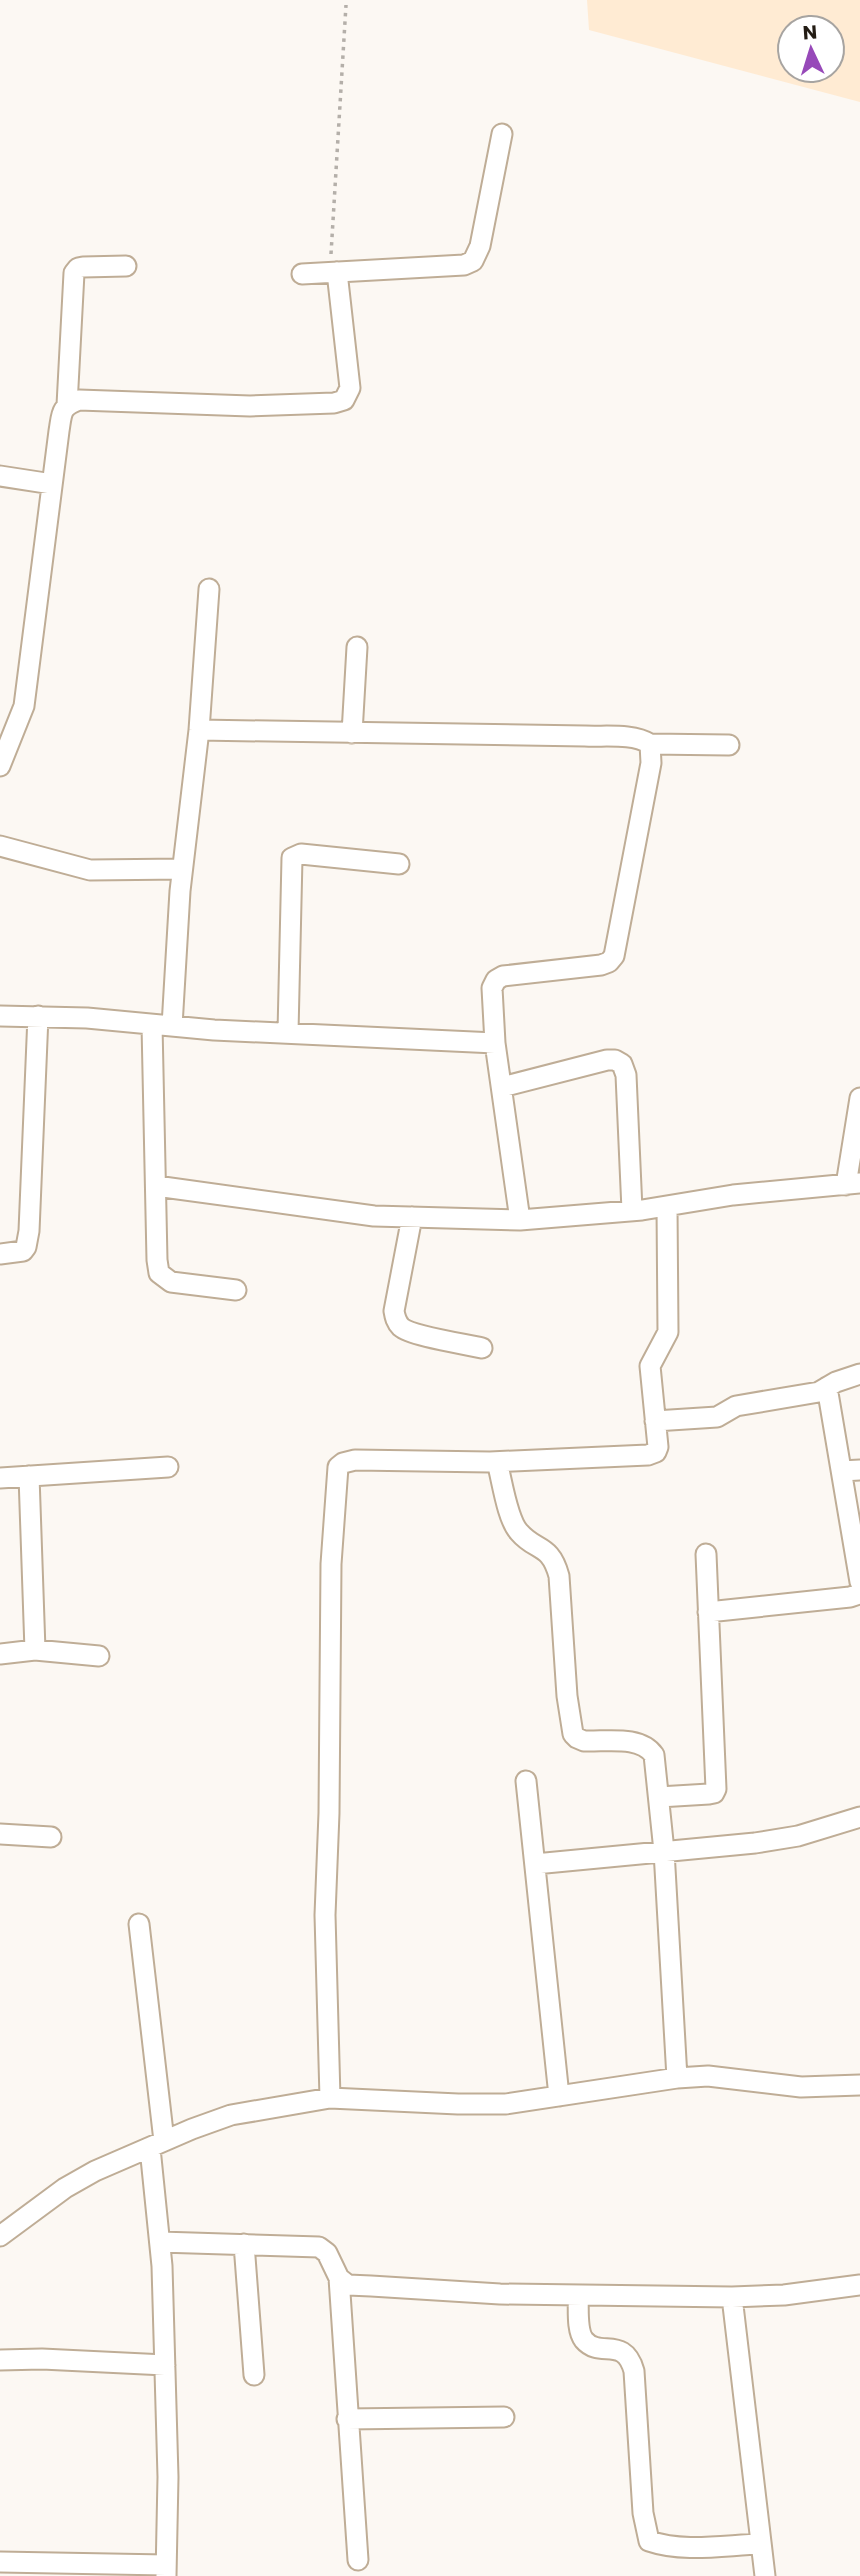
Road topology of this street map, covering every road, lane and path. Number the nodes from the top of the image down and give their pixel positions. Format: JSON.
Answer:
{"nodes":[{"id":1,"x":346,"y":5,"type":"dead end"},
{"id":2,"x":502,"y":134,"type":"dead end"},
{"id":3,"x":125,"y":266,"type":"dead end"},
{"id":4,"x":333,"y":272,"type":"junction"},
{"id":5,"x":302,"y":274,"type":"dead end"},
{"id":6,"x":66,"y":405,"type":"junction"},
{"id":7,"x":0,"y":476,"type":"edge"},
{"id":8,"x":52,"y":484,"type":"junction"},
{"id":9,"x":209,"y":589,"type":"dead end"},
{"id":10,"x":357,"y":647,"type":"dead end"},
{"id":11,"x":199,"y":730,"type":"junction"},
{"id":12,"x":352,"y":733,"type":"junction"},
{"id":13,"x":650,"y":744,"type":"junction"},
{"id":14,"x":729,"y":745,"type":"dead end"},
{"id":15,"x":0,"y":766,"type":"edge"},
{"id":16,"x":0,"y":846,"type":"edge"},
{"id":17,"x":399,"y":864,"type":"dead end"},
{"id":18,"x":182,"y":869,"type":"junction"},
{"id":19,"x":0,"y":1016,"type":"edge"},
{"id":20,"x":38,"y":1016,"type":"junction"},
{"id":21,"x":162,"y":1026,"type":"junction"},
{"id":22,"x":288,"y":1032,"type":"junction"},
{"id":23,"x":495,"y":1043,"type":"junction"},
{"id":24,"x":502,"y":1087,"type":"junction"},
{"id":25,"x":860,"y":1098,"type":"edge"},
{"id":26,"x":853,"y":1184,"type":"edge"},
{"id":27,"x":156,"y":1186,"type":"junction"},
{"id":28,"x":667,"y":1206,"type":"junction"},
{"id":29,"x":632,"y":1210,"type":"junction"},
{"id":30,"x":412,"y":1217,"type":"junction"},
{"id":31,"x":520,"y":1220,"type":"junction"},
{"id":32,"x":0,"y":1254,"type":"edge"},
{"id":33,"x":236,"y":1290,"type":"dead end"},
{"id":34,"x":482,"y":1348,"type":"dead end"},
{"id":35,"x":860,"y":1374,"type":"edge"},
{"id":36,"x":827,"y":1387,"type":"junction"},
{"id":37,"x":655,"y":1421,"type":"junction"},
{"id":38,"x":498,"y":1462,"type":"junction"},
{"id":39,"x":168,"y":1467,"type":"dead end"},
{"id":40,"x":851,"y":1470,"type":"edge"},
{"id":41,"x":29,"y":1476,"type":"junction"},
{"id":42,"x":0,"y":1478,"type":"edge"},
{"id":43,"x":706,"y":1554,"type":"dead end"},
{"id":44,"x":860,"y":1582,"type":"edge"},
{"id":45,"x":860,"y":1590,"type":"edge"},
{"id":46,"x":708,"y":1612,"type":"junction"},
{"id":47,"x":35,"y":1650,"type":"junction"},
{"id":48,"x":0,"y":1654,"type":"edge"},
{"id":49,"x":99,"y":1656,"type":"dead end"},
{"id":50,"x":526,"y":1781,"type":"dead end"},
{"id":51,"x":659,"y":1797,"type":"junction"},
{"id":52,"x":860,"y":1817,"type":"edge"},
{"id":53,"x":0,"y":1834,"type":"edge"},
{"id":54,"x":51,"y":1837,"type":"dead end"},
{"id":55,"x":664,"y":1851,"type":"junction"},
{"id":56,"x":535,"y":1864,"type":"junction"},
{"id":57,"x":139,"y":1924,"type":"dead end"},
{"id":58,"x":677,"y":2078,"type":"junction"},
{"id":59,"x":860,"y":2085,"type":"edge"},
{"id":60,"x":559,"y":2096,"type":"junction"},
{"id":61,"x":330,"y":2098,"type":"junction"},
{"id":62,"x":157,"y":2145,"type":"junction"},
{"id":63,"x":0,"y":2236,"type":"edge"},
{"id":64,"x":160,"y":2242,"type":"junction"},
{"id":65,"x":244,"y":2245,"type":"junction"},
{"id":66,"x":339,"y":2278,"type":"junction"},
{"id":67,"x":860,"y":2285,"type":"edge"},
{"id":68,"x":578,"y":2295,"type":"junction"},
{"id":69,"x":732,"y":2297,"type":"junction"},
{"id":70,"x":0,"y":2360,"type":"edge"},
{"id":71,"x":165,"y":2365,"type":"junction"},
{"id":72,"x":254,"y":2375,"type":"dead end"},
{"id":73,"x":504,"y":2417,"type":"dead end"},
{"id":74,"x":347,"y":2419,"type":"junction"},
{"id":75,"x":761,"y":2544,"type":"junction"},
{"id":76,"x":358,"y":2560,"type":"dead end"},
{"id":77,"x":0,"y":2563,"type":"edge"},
{"id":78,"x":166,"y":2571,"type":"edge"},
{"id":79,"x":765,"y":2576,"type":"edge"}],
"edges":[{"from":1,"to":4,"type":"path"},
{"from":2,"to":4,"type":"street"},
{"from":3,"to":6,"type":"street"},
{"from":4,"to":5,"type":"street"},
{"from":4,"to":6,"type":"street"},
{"from":6,"to":8,"type":"street"},
{"from":7,"to":8,"type":"street"},
{"from":8,"to":15,"type":"street"},
{"from":9,"to":11,"type":"street"},
{"from":10,"to":12,"type":"street"},
{"from":11,"to":12,"type":"street"},
{"from":11,"to":18,"type":"street"},
{"from":12,"to":13,"type":"street"},
{"from":13,"to":14,"type":"street"},
{"from":13,"to":23,"type":"street"},
{"from":16,"to":18,"type":"street"},
{"from":17,"to":22,"type":"street"},
{"from":18,"to":21,"type":"street"},
{"from":19,"to":20,"type":"street"},
{"from":20,"to":21,"type":"street"},
{"from":20,"to":32,"type":"street"},
{"from":21,"to":22,"type":"street"},
{"from":21,"to":27,"type":"street"},
{"from":22,"to":23,"type":"street"},
{"from":23,"to":24,"type":"street"},
{"from":24,"to":29,"type":"street"},
{"from":24,"to":31,"type":"street"},
{"from":25,"to":26,"type":"street"},
{"from":26,"to":28,"type":"street"},
{"from":27,"to":30,"type":"street"},
{"from":27,"to":33,"type":"street"},
{"from":28,"to":29,"type":"street"},
{"from":28,"to":37,"type":"street"},
{"from":29,"to":31,"type":"street"},
{"from":30,"to":31,"type":"street"},
{"from":30,"to":34,"type":"street"},
{"from":35,"to":36,"type":"street"},
{"from":36,"to":37,"type":"street"},
{"from":36,"to":40,"type":"street"},
{"from":37,"to":38,"type":"street"},
{"from":38,"to":51,"type":"street"},
{"from":38,"to":61,"type":"street"},
{"from":39,"to":41,"type":"street"},
{"from":40,"to":44,"type":"street"},
{"from":41,"to":42,"type":"street"},
{"from":41,"to":47,"type":"street"},
{"from":43,"to":46,"type":"street"},
{"from":45,"to":46,"type":"street"},
{"from":46,"to":51,"type":"street"},
{"from":47,"to":48,"type":"street"},
{"from":47,"to":49,"type":"street"},
{"from":50,"to":56,"type":"street"},
{"from":51,"to":55,"type":"street"},
{"from":52,"to":55,"type":"street"},
{"from":53,"to":54,"type":"street"},
{"from":55,"to":56,"type":"street"},
{"from":55,"to":58,"type":"street"},
{"from":56,"to":60,"type":"street"},
{"from":57,"to":62,"type":"street"},
{"from":58,"to":59,"type":"street"},
{"from":58,"to":60,"type":"street"},
{"from":60,"to":61,"type":"street"},
{"from":61,"to":62,"type":"street"},
{"from":62,"to":63,"type":"street"},
{"from":62,"to":64,"type":"street"},
{"from":64,"to":65,"type":"street"},
{"from":64,"to":71,"type":"street"},
{"from":65,"to":66,"type":"street"},
{"from":65,"to":72,"type":"street"},
{"from":66,"to":68,"type":"street"},
{"from":66,"to":74,"type":"street"},
{"from":67,"to":69,"type":"street"},
{"from":68,"to":69,"type":"street"},
{"from":68,"to":75,"type":"street"},
{"from":69,"to":75,"type":"street"},
{"from":70,"to":71,"type":"street"},
{"from":71,"to":78,"type":"street"},
{"from":73,"to":74,"type":"street"},
{"from":74,"to":76,"type":"street"},
{"from":75,"to":79,"type":"street"},
{"from":77,"to":78,"type":"street"}]}
